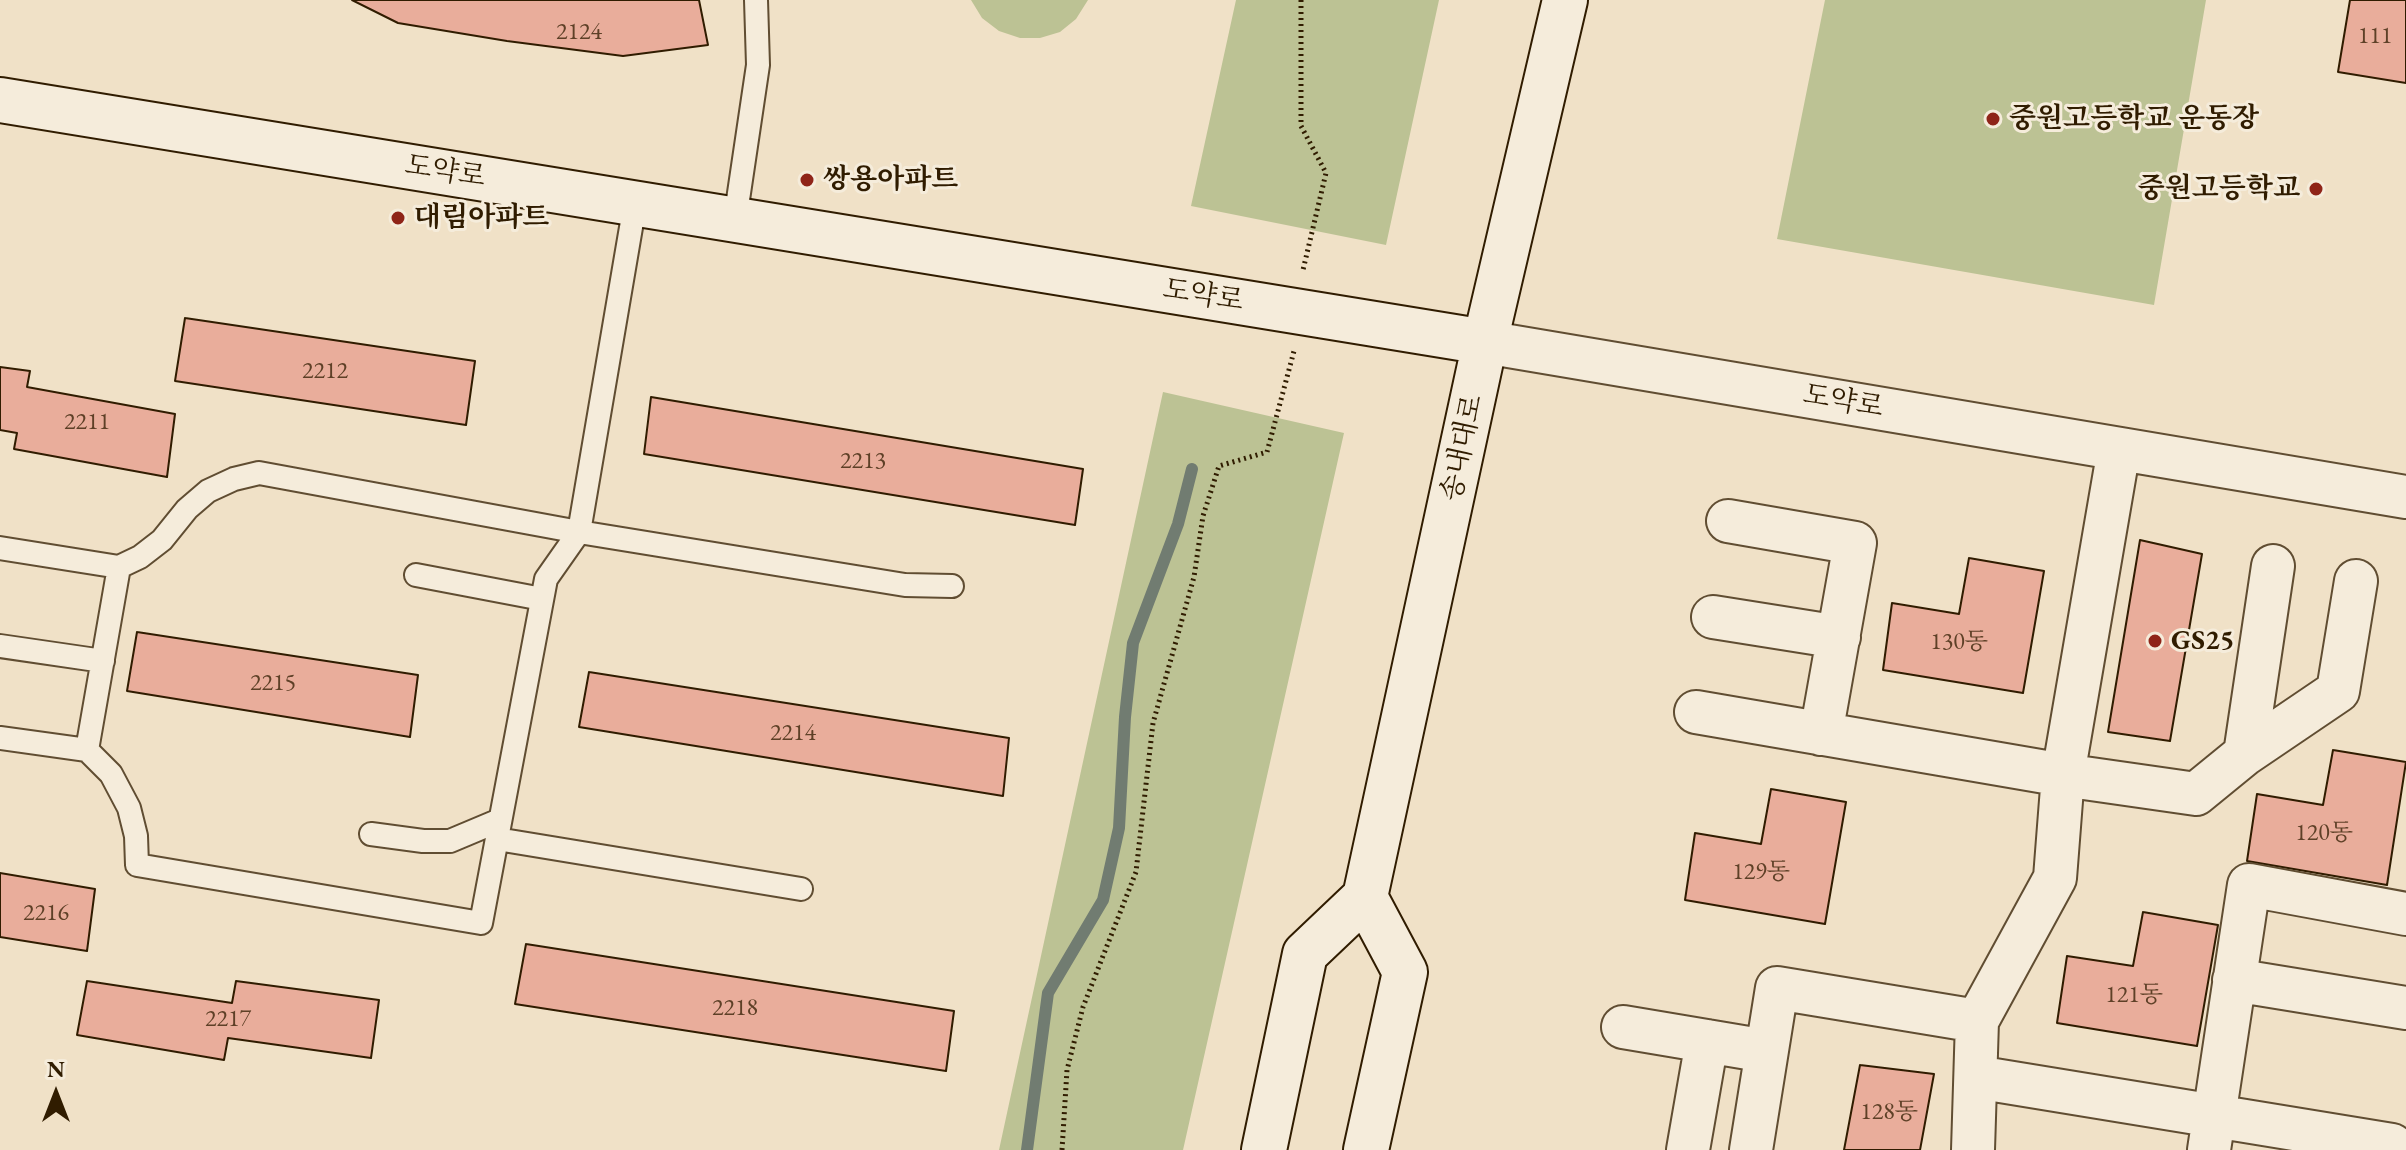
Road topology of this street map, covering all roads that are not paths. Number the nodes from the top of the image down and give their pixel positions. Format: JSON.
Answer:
{"nodes":[{"id":1,"x":756,"y":0,"type":"edge"},
{"id":2,"x":1565,"y":0,"type":"edge"},
{"id":3,"x":0,"y":100,"type":"edge"},
{"id":4,"x":635,"y":204,"type":"junction"},
{"id":5,"x":735,"y":220,"type":"junction"},
{"id":6,"x":1485,"y":342,"type":"junction"},
{"id":7,"x":2119,"y":449,"type":"junction"},
{"id":8,"x":2406,"y":497,"type":"edge"},
{"id":9,"x":1728,"y":521,"type":"dead end"},
{"id":10,"x":579,"y":532,"type":"junction"},
{"id":11,"x":0,"y":548,"type":"edge"},
{"id":12,"x":2273,"y":566,"type":"dead end"},
{"id":13,"x":119,"y":567,"type":"junction"},
{"id":14,"x":416,"y":575,"type":"dead end"},
{"id":15,"x":2356,"y":581,"type":"dead end"},
{"id":16,"x":952,"y":586,"type":"dead end"},
{"id":17,"x":542,"y":599,"type":"junction"},
{"id":18,"x":1713,"y":617,"type":"dead end"},
{"id":19,"x":1839,"y":637,"type":"junction"},
{"id":20,"x":0,"y":646,"type":"edge"},
{"id":21,"x":103,"y":661,"type":"junction"},
{"id":22,"x":1696,"y":712,"type":"dead end"},
{"id":23,"x":1821,"y":734,"type":"junction"},
{"id":24,"x":0,"y":738,"type":"edge"},
{"id":25,"x":87,"y":750,"type":"junction"},
{"id":26,"x":2245,"y":754,"type":"junction"},
{"id":27,"x":2063,"y":775,"type":"junction"},
{"id":28,"x":499,"y":830,"type":"junction"},
{"id":29,"x":371,"y":834,"type":"dead end"},
{"id":30,"x":801,"y":889,"type":"dead end"},
{"id":31,"x":1365,"y":897,"type":"junction"},
{"id":32,"x":2406,"y":914,"type":"edge"},
{"id":33,"x":2234,"y":980,"type":"junction"},
{"id":34,"x":2406,"y":1008,"type":"edge"},
{"id":35,"x":1977,"y":1021,"type":"junction"},
{"id":36,"x":1623,"y":1027,"type":"dead end"},
{"id":37,"x":1707,"y":1041,"type":"junction"},
{"id":38,"x":1766,"y":1051,"type":"junction"},
{"id":39,"x":1976,"y":1077,"type":"junction"},
{"id":40,"x":2211,"y":1133,"type":"edge"},
{"id":41,"x":1264,"y":1150,"type":"edge"},
{"id":42,"x":1366,"y":1150,"type":"edge"},
{"id":43,"x":1688,"y":1150,"type":"edge"},
{"id":44,"x":1751,"y":1150,"type":"edge"},
{"id":45,"x":1973,"y":1150,"type":"edge"},
{"id":46,"x":2391,"y":1150,"type":"edge"}],
"edges":[{"from":1,"to":5,"type":"lane"},
{"from":2,"to":6,"type":"street","name":"송내대로"},
{"from":3,"to":4,"type":"street","name":"도약로"},
{"from":4,"to":5,"type":"street","name":"도약로"},
{"from":4,"to":10,"type":"lane"},
{"from":5,"to":6,"type":"street","name":"도약로"},
{"from":6,"to":7,"type":"street","name":"도약로"},
{"from":6,"to":31,"type":"street","name":"송내대로"},
{"from":7,"to":8,"type":"street","name":"도약로"},
{"from":7,"to":27,"type":"street"},
{"from":9,"to":19,"type":"street"},
{"from":10,"to":13,"type":"lane"},
{"from":10,"to":16,"type":"lane"},
{"from":10,"to":17,"type":"lane"},
{"from":11,"to":13,"type":"lane"},
{"from":12,"to":26,"type":"street"},
{"from":13,"to":21,"type":"lane"},
{"from":14,"to":17,"type":"lane"},
{"from":15,"to":26,"type":"street"},
{"from":17,"to":28,"type":"lane"},
{"from":18,"to":19,"type":"street"},
{"from":19,"to":23,"type":"street"},
{"from":20,"to":21,"type":"lane"},
{"from":21,"to":25,"type":"lane"},
{"from":22,"to":23,"type":"street"},
{"from":23,"to":27,"type":"street"},
{"from":24,"to":25,"type":"lane"},
{"from":25,"to":28,"type":"lane"},
{"from":26,"to":27,"type":"street"},
{"from":27,"to":35,"type":"street"},
{"from":28,"to":29,"type":"lane"},
{"from":28,"to":30,"type":"lane"},
{"from":31,"to":41,"type":"street"},
{"from":31,"to":42,"type":"street"},
{"from":32,"to":33,"type":"street"},
{"from":33,"to":34,"type":"street"},
{"from":33,"to":40,"type":"street"},
{"from":35,"to":38,"type":"street"},
{"from":35,"to":39,"type":"street"},
{"from":36,"to":37,"type":"street"},
{"from":37,"to":38,"type":"street"},
{"from":37,"to":43,"type":"street"},
{"from":38,"to":44,"type":"street"},
{"from":39,"to":40,"type":"street"},
{"from":39,"to":45,"type":"street"},
{"from":40,"to":46,"type":"street"}]}
